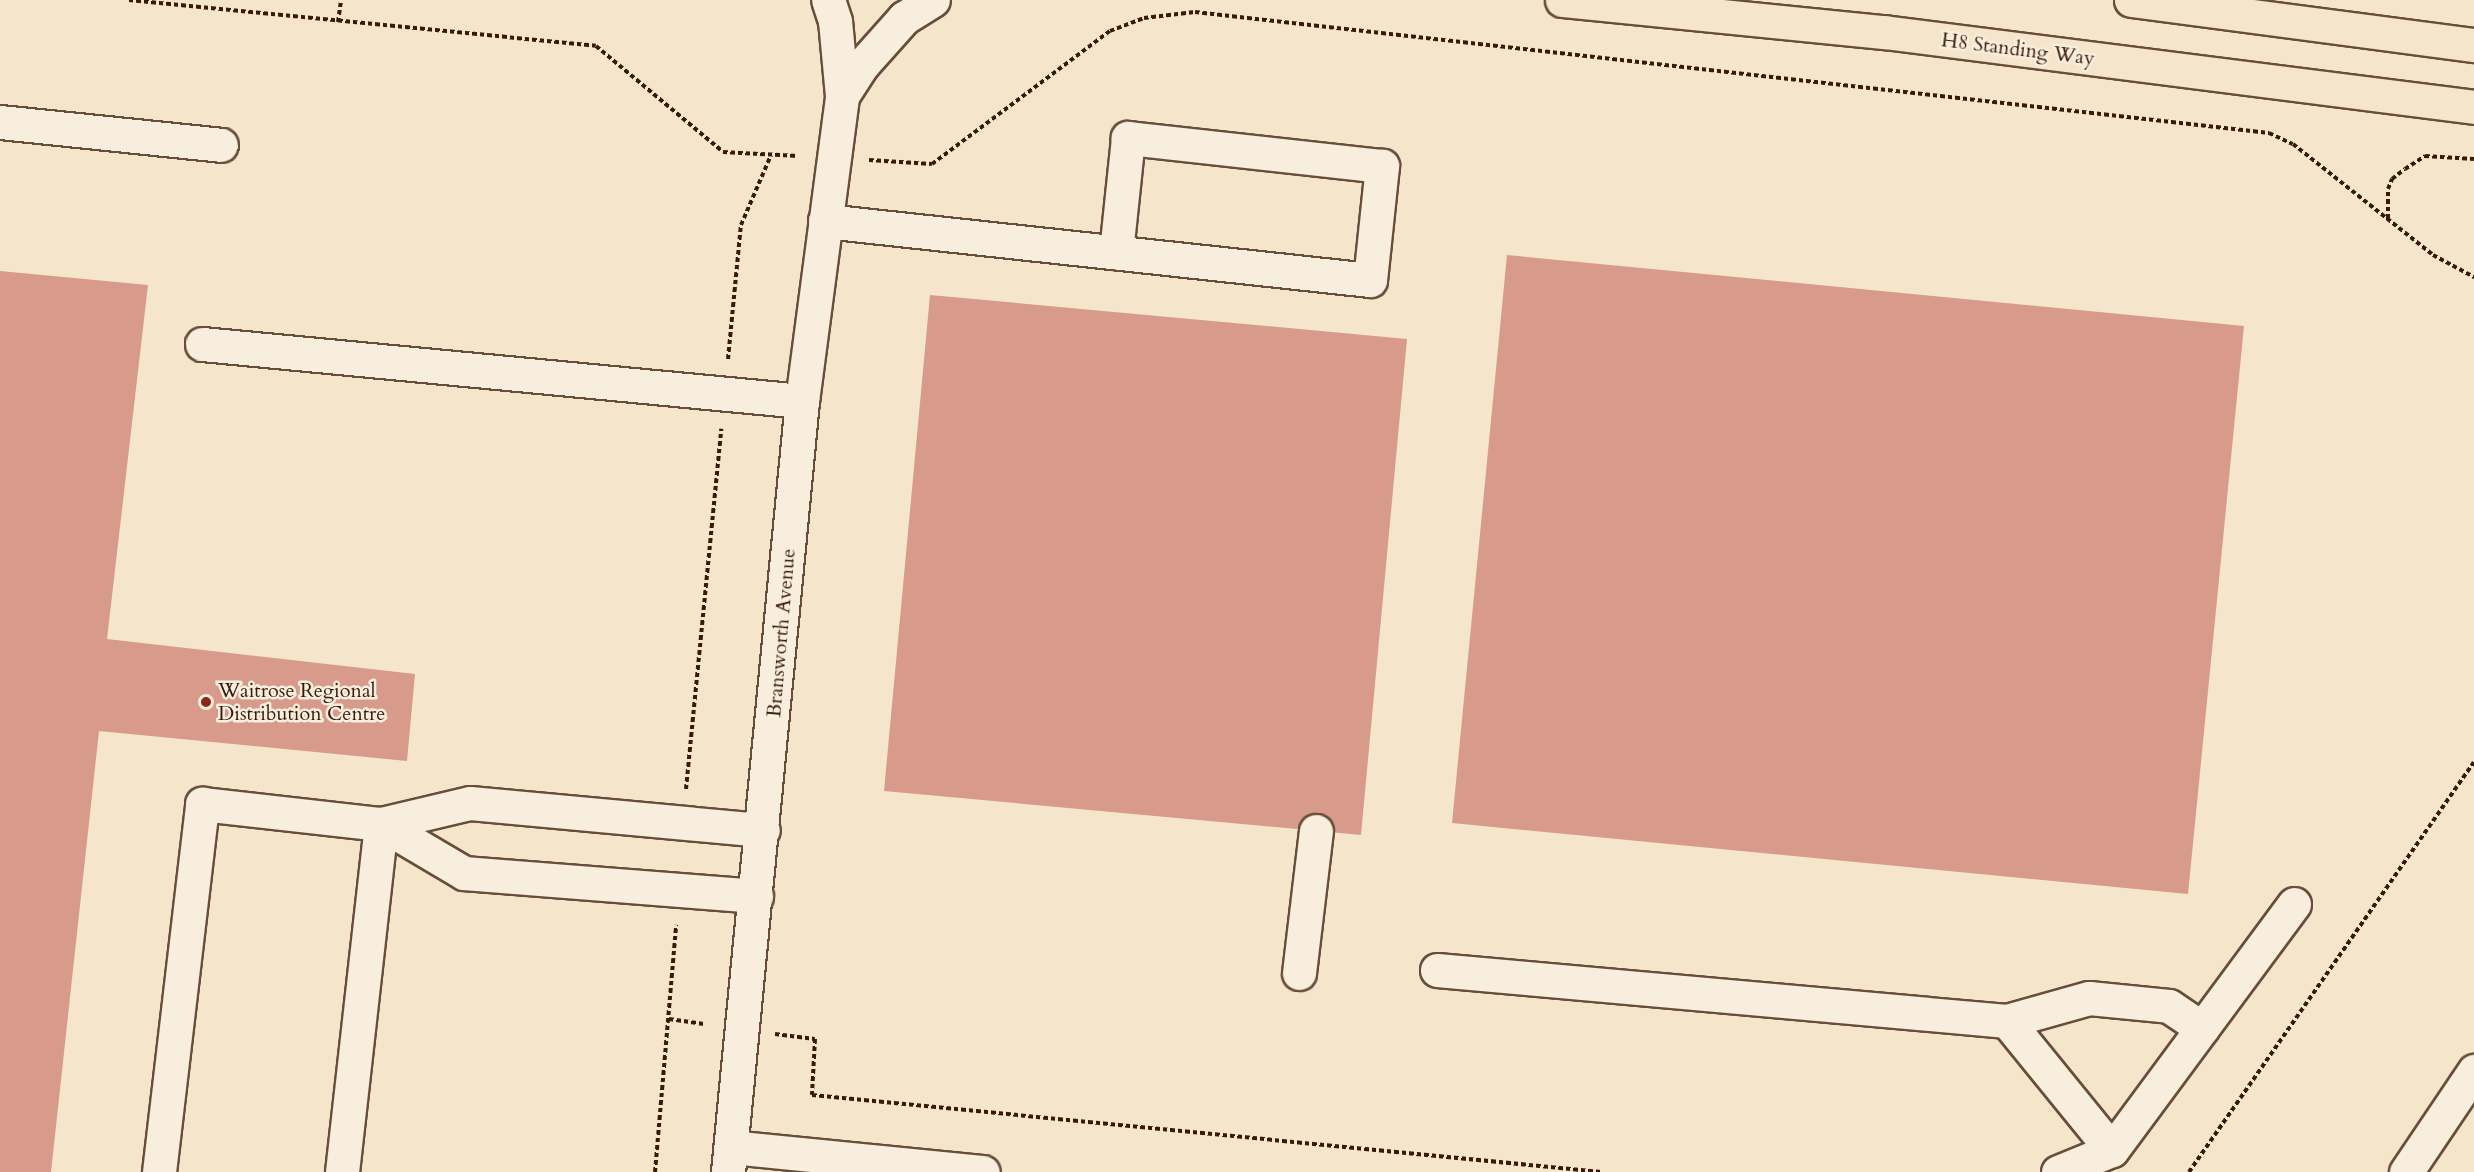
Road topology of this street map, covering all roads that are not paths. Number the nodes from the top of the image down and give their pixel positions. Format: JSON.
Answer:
{"nodes":[{"id":1,"x":828,"y":0,"type":"edge"},
{"id":2,"x":933,"y":0,"type":"edge"},
{"id":3,"x":1562,"y":0,"type":"edge"},
{"id":4,"x":2131,"y":0,"type":"edge"},
{"id":5,"x":2474,"y":45,"type":"edge"},
{"id":6,"x":842,"y":96,"type":"junction"},
{"id":7,"x":2474,"y":107,"type":"edge"},
{"id":8,"x":0,"y":122,"type":"edge"},
{"id":9,"x":221,"y":145,"type":"dead end"},
{"id":10,"x":825,"y":221,"type":"junction"},
{"id":11,"x":1116,"y":252,"type":"junction"},
{"id":12,"x":202,"y":344,"type":"dead end"},
{"id":13,"x":802,"y":401,"type":"junction"},
{"id":14,"x":381,"y":824,"type":"junction"},
{"id":15,"x":763,"y":830,"type":"junction"},
{"id":16,"x":1317,"y":831,"type":"dead end"},
{"id":17,"x":756,"y":896,"type":"junction"},
{"id":18,"x":2294,"y":904,"type":"dead end"},
{"id":19,"x":1437,"y":970,"type":"dead end"},
{"id":20,"x":1299,"y":973,"type":"dead end"},
{"id":21,"x":2007,"y":1021,"type":"junction"},
{"id":22,"x":2202,"y":1028,"type":"junction"},
{"id":23,"x":2474,"y":1071,"type":"edge"},
{"id":24,"x":2112,"y":1150,"type":"junction"},
{"id":25,"x":730,"y":1159,"type":"edge"},
{"id":26,"x":159,"y":1172,"type":"edge"},
{"id":27,"x":342,"y":1172,"type":"edge"},
{"id":28,"x":983,"y":1172,"type":"edge"},
{"id":29,"x":2058,"y":1172,"type":"edge"},
{"id":30,"x":2406,"y":1172,"type":"edge"}],
"edges":[{"from":1,"to":6,"type":"street","name":"Bransworth Avenue"},
{"from":2,"to":6,"type":"street"},
{"from":3,"to":7,"type":"highway","name":"H8 Standing Way"},
{"from":4,"to":5,"type":"highway"},
{"from":6,"to":10,"type":"street","name":"Bransworth Avenue"},
{"from":8,"to":9,"type":"street"},
{"from":10,"to":11,"type":"street"},
{"from":10,"to":13,"type":"street","name":"Bransworth Avenue"},
{"from":11,"to":11,"type":"street"},
{"from":12,"to":13,"type":"street"},
{"from":13,"to":15,"type":"street","name":"Bransworth Avenue"},
{"from":14,"to":15,"type":"street"},
{"from":14,"to":17,"type":"street"},
{"from":14,"to":26,"type":"street"},
{"from":14,"to":27,"type":"street"},
{"from":15,"to":17,"type":"street","name":"Bransworth Avenue"},
{"from":16,"to":20,"type":"street"},
{"from":17,"to":25,"type":"street","name":"Bransworth Avenue"},
{"from":18,"to":22,"type":"street"},
{"from":19,"to":21,"type":"street"},
{"from":21,"to":22,"type":"street"},
{"from":21,"to":24,"type":"street"},
{"from":22,"to":24,"type":"street"},
{"from":23,"to":30,"type":"street"},
{"from":24,"to":29,"type":"street"},
{"from":25,"to":28,"type":"street"}]}
